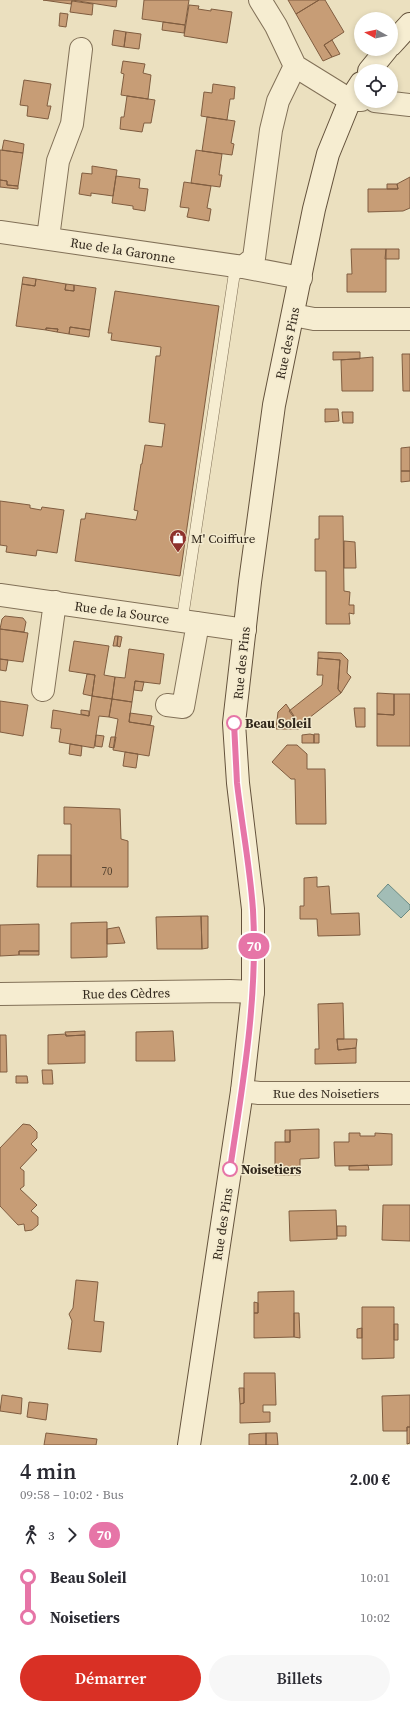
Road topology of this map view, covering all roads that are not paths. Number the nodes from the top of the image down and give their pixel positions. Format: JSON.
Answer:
{"nodes":[{"id":1,"x":260,"y":0,"type":"edge"},
{"id":2,"x":410,"y":24,"type":"edge"},
{"id":3,"x":398,"y":37,"type":"edge"},
{"id":4,"x":80,"y":50,"type":"dead end"},
{"id":5,"x":381,"y":56,"type":"edge"},
{"id":6,"x":375,"y":64,"type":"edge"},
{"id":7,"x":295,"y":66,"type":"junction"},
{"id":8,"x":354,"y":93,"type":"edge"},
{"id":9,"x":354,"y":100,"type":"edge"},
{"id":10,"x":398,"y":104,"type":"edge"},
{"id":11,"x":410,"y":105,"type":"edge"},
{"id":12,"x":1,"y":238,"type":"edge"},
{"id":13,"x":48,"y":238,"type":"junction"},
{"id":14,"x":243,"y":268,"type":"junction"},
{"id":15,"x":301,"y":278,"type":"junction"},
{"id":16,"x":293,"y":315,"type":"junction"},
{"id":17,"x":410,"y":320,"type":"edge"},
{"id":18,"x":0,"y":595,"type":"edge"},
{"id":19,"x":55,"y":602,"type":"junction"},
{"id":20,"x":190,"y":622,"type":"junction"},
{"id":21,"x":245,"y":630,"type":"junction"},
{"id":22,"x":42,"y":690,"type":"dead end"},
{"id":23,"x":167,"y":705,"type":"dead end"},
{"id":24,"x":253,"y":992,"type":"junction"},
{"id":25,"x":0,"y":994,"type":"edge"},
{"id":26,"x":242,"y":1091,"type":"junction"},
{"id":27,"x":410,"y":1092,"type":"edge"},
{"id":28,"x":189,"y":1445,"type":"edge"}],
"edges":[{"from":1,"to":7,"type":"street"},
{"from":2,"to":3,"type":"street"},
{"from":4,"to":13,"type":"street"},
{"from":5,"to":6,"type":"street"},
{"from":7,"to":8,"type":"street"},
{"from":7,"to":14,"type":"street"},
{"from":9,"to":15,"type":"street","name":"Rue des Pins"},
{"from":10,"to":11,"type":"street"},
{"from":12,"to":13,"type":"street","name":"Rue de la Garonne"},
{"from":13,"to":14,"type":"street","name":"Rue de la Garonne"},
{"from":14,"to":15,"type":"street","name":"Rue de la Garonne"},
{"from":14,"to":20,"type":"lane"},
{"from":15,"to":16,"type":"street","name":"Rue des Pins"},
{"from":16,"to":17,"type":"street"},
{"from":16,"to":21,"type":"street","name":"Rue des Pins"},
{"from":18,"to":19,"type":"street","name":"Rue de la Source"},
{"from":19,"to":20,"type":"street","name":"Rue de la Source"},
{"from":19,"to":22,"type":"street"},
{"from":20,"to":21,"type":"street","name":"Rue de la Source"},
{"from":20,"to":23,"type":"street"},
{"from":21,"to":24,"type":"street","name":"Rue des Pins"},
{"from":24,"to":25,"type":"street","name":"Rue des Cèdres"},
{"from":24,"to":26,"type":"street","name":"Rue des Pins"},
{"from":26,"to":27,"type":"street","name":"Rue des Noisetiers"},
{"from":26,"to":28,"type":"street","name":"Rue des Pins"}]}
